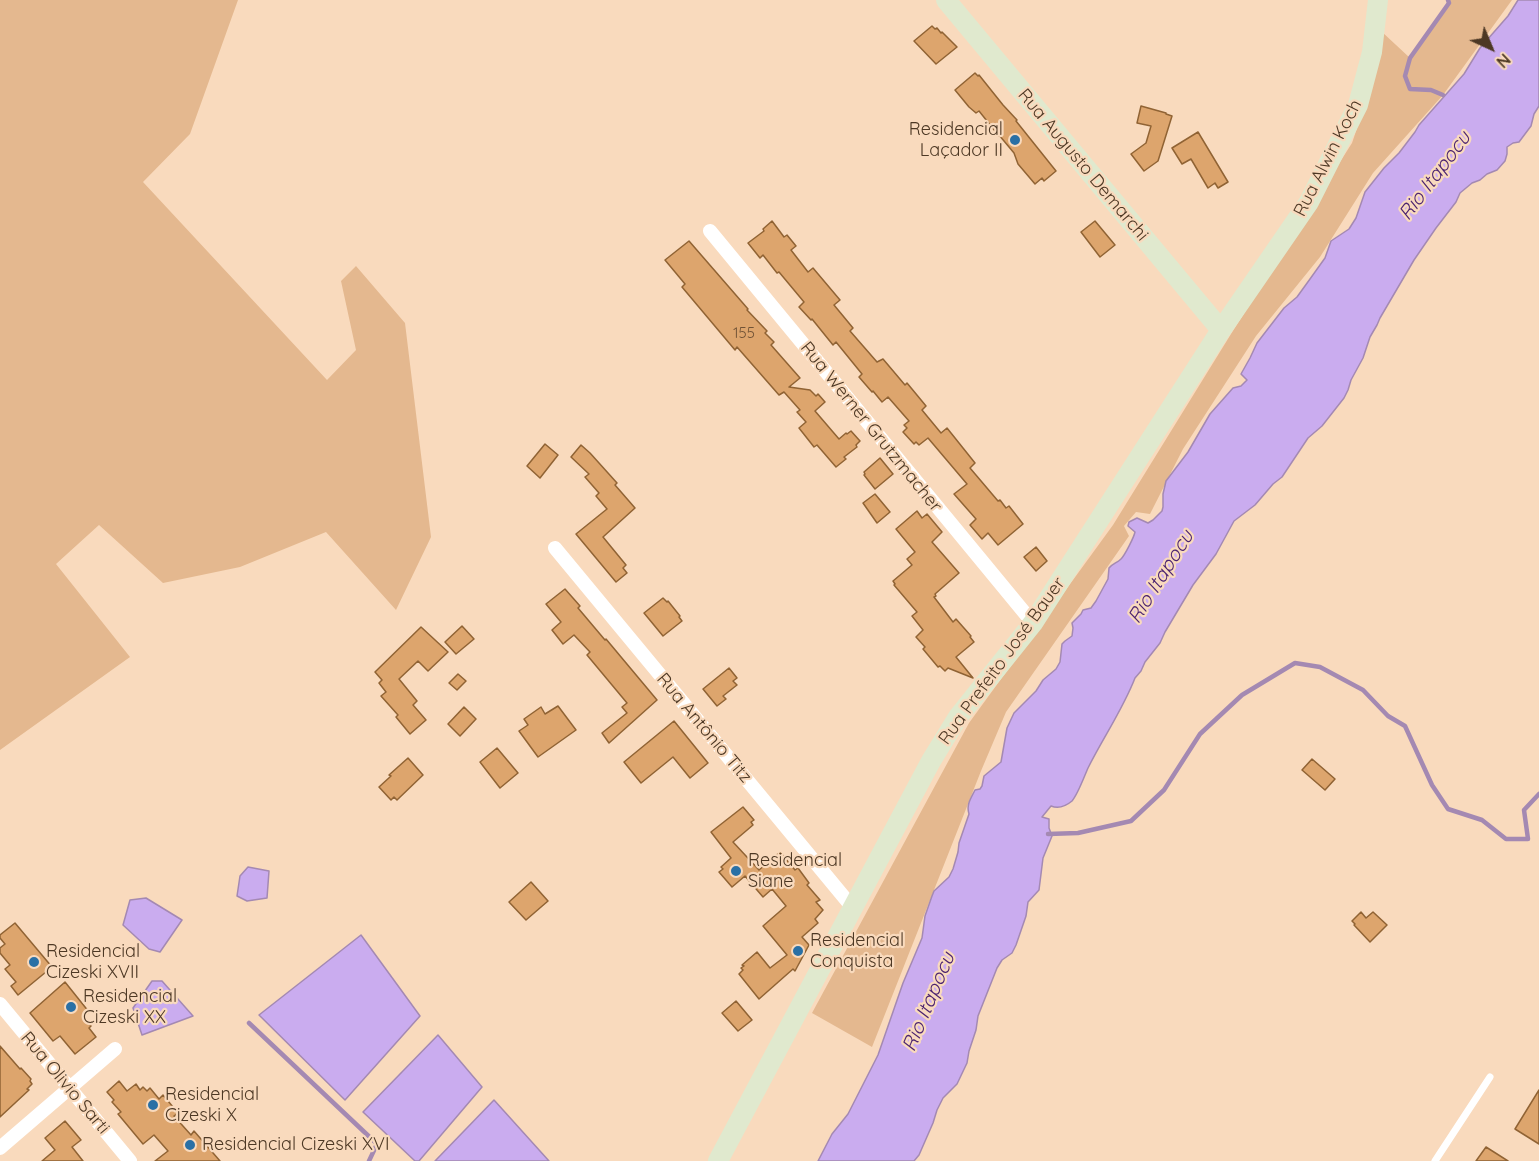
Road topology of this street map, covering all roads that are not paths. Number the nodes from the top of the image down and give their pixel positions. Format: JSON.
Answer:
{"nodes":[{"id":1,"x":945,"y":0,"type":"edge"},
{"id":2,"x":1378,"y":0,"type":"edge"},
{"id":3,"x":710,"y":231,"type":"dead end"},
{"id":4,"x":1221,"y":330,"type":"junction"},
{"id":5,"x":555,"y":548,"type":"dead end"},
{"id":6,"x":1033,"y":623,"type":"junction"},
{"id":7,"x":854,"y":908,"type":"junction"},
{"id":8,"x":0,"y":1004,"type":"edge"},
{"id":9,"x":116,"y":1049,"type":"dead end"},
{"id":10,"x":1490,"y":1077,"type":"dead end"},
{"id":11,"x":69,"y":1088,"type":"junction"},
{"id":12,"x":0,"y":1148,"type":"edge"},
{"id":13,"x":130,"y":1161,"type":"edge"},
{"id":14,"x":717,"y":1161,"type":"edge"},
{"id":15,"x":1435,"y":1161,"type":"edge"}],
"edges":[{"from":1,"to":4,"type":"street","name":"Rua Augusto Demarchi"},
{"from":2,"to":4,"type":"street","name":"Rua Alwin Koch"},
{"from":3,"to":6,"type":"street","name":"Rua Werner Grutzmacher"},
{"from":4,"to":6,"type":"street","name":"Rua Prefeito José Bauer"},
{"from":5,"to":7,"type":"street","name":"Rua Antônio Titz"},
{"from":6,"to":7,"type":"street","name":"Rua Prefeito José Bauer"},
{"from":7,"to":14,"type":"street","name":"Rua Prefeito José Bauer"},
{"from":8,"to":11,"type":"street","name":"Rua Olivio Sarti"},
{"from":9,"to":11,"type":"street"},
{"from":10,"to":15,"type":"lane"},
{"from":11,"to":12,"type":"street"},
{"from":11,"to":13,"type":"street","name":"Rua Olivio Sarti"}]}
